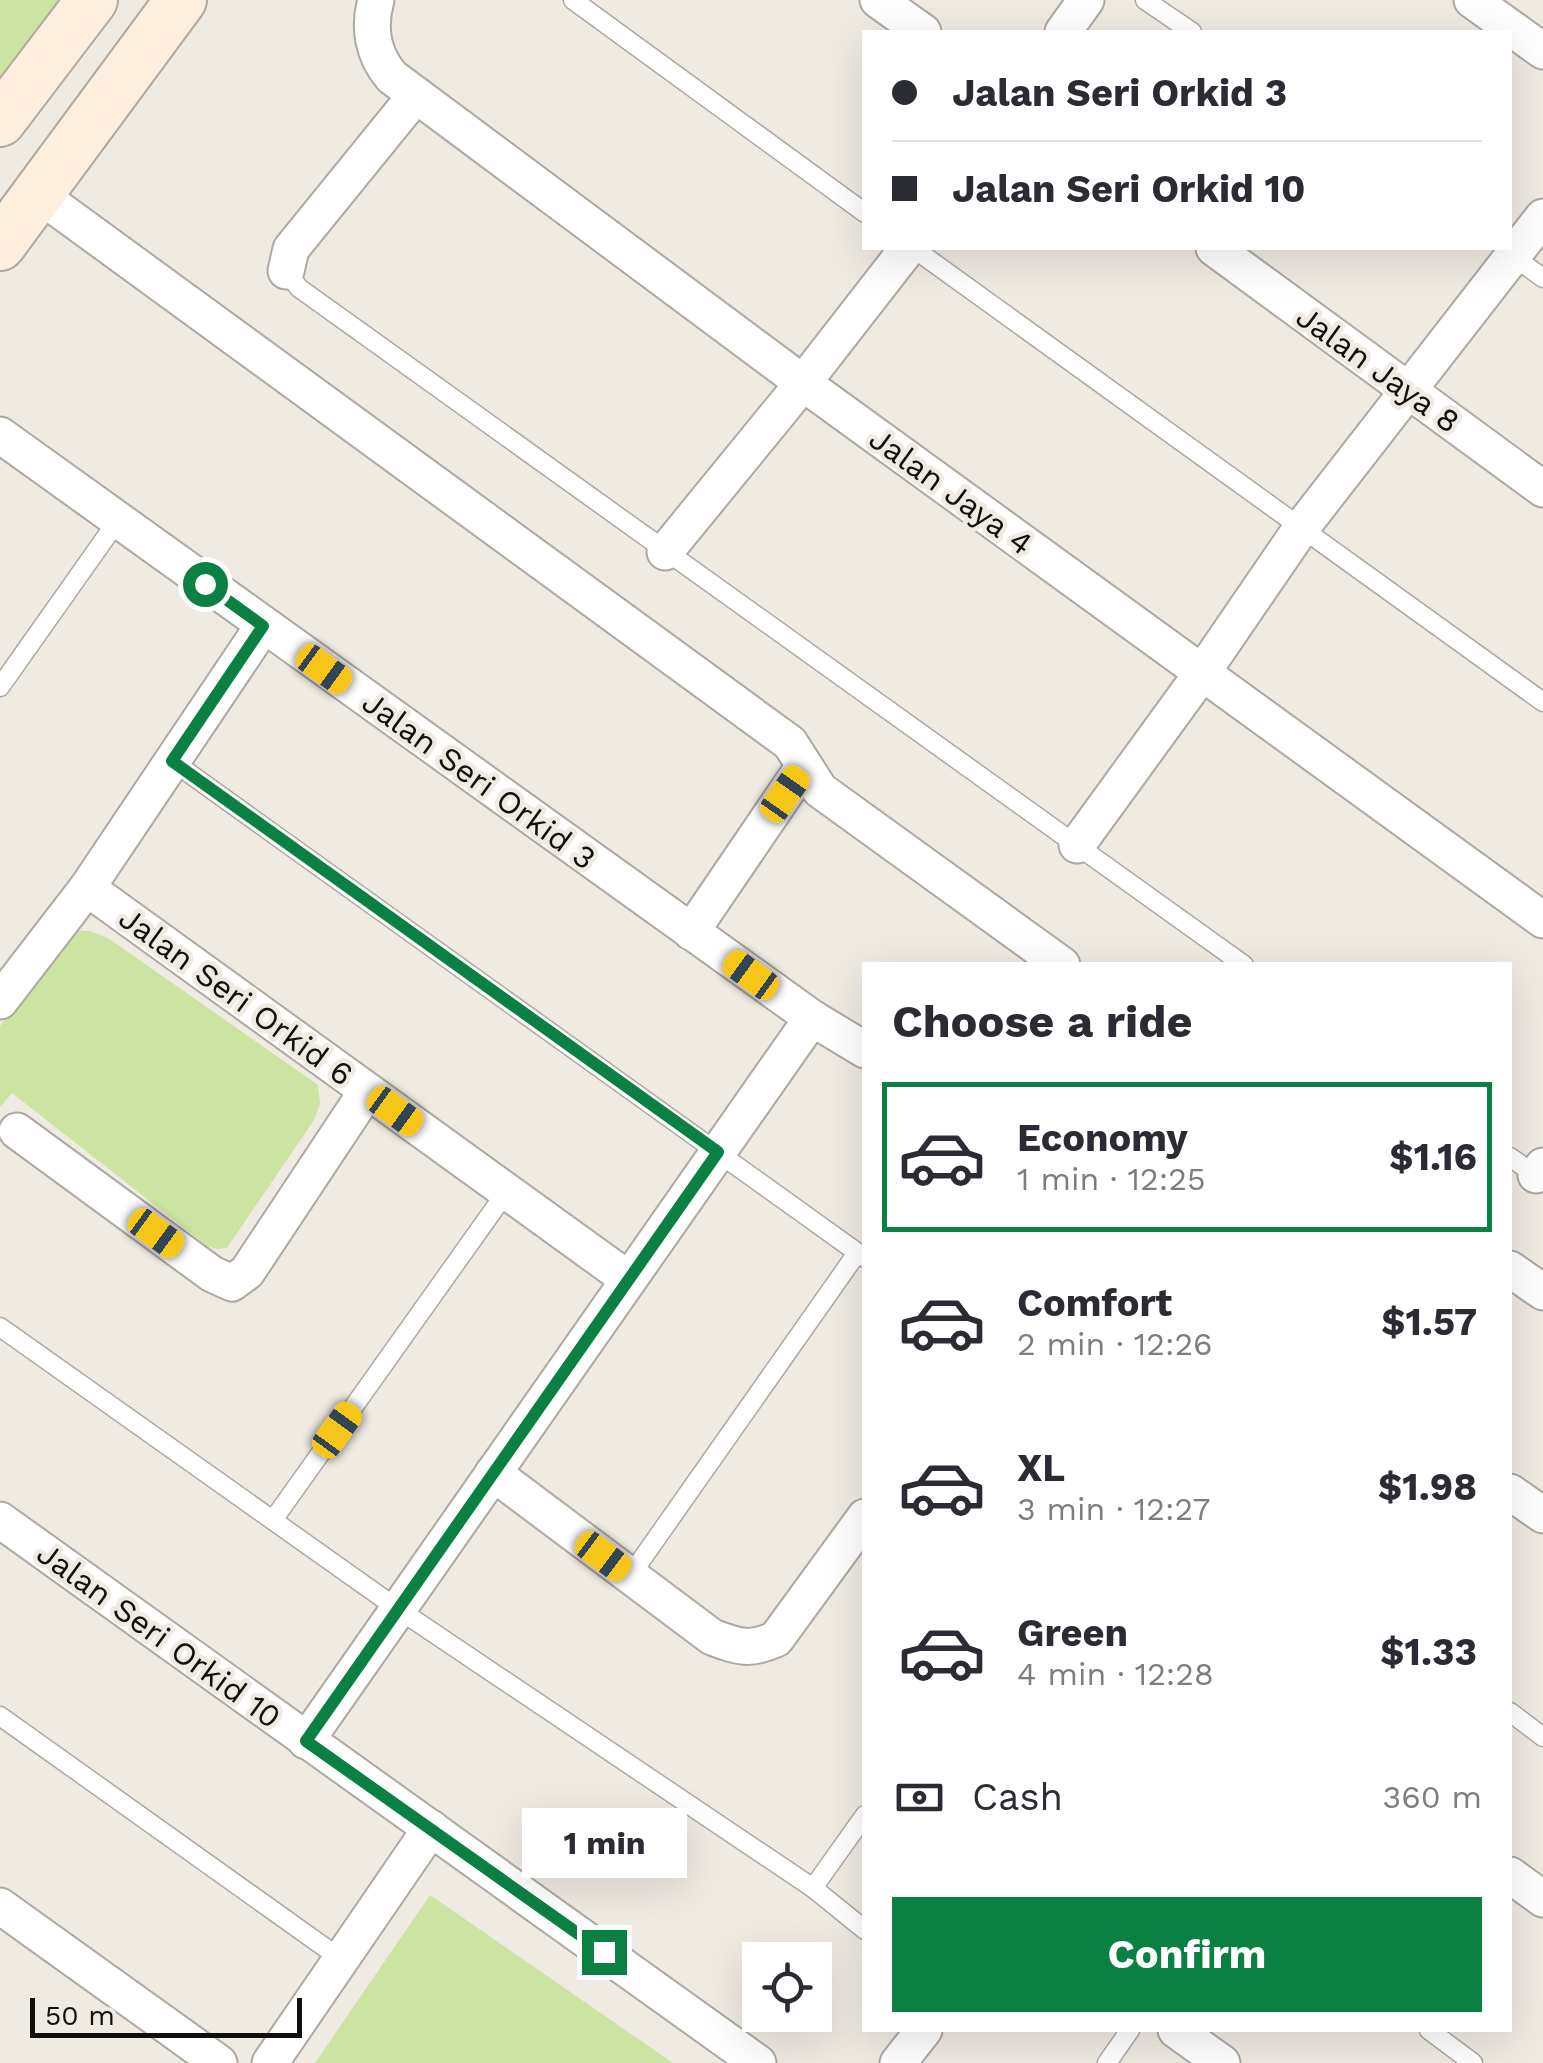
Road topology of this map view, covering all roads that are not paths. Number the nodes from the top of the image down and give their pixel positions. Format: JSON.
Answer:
{"nodes":[{"id":1,"x":92,"y":0,"type":"edge"},
{"id":2,"x":181,"y":0,"type":"edge"},
{"id":3,"x":376,"y":0,"type":"edge"},
{"id":4,"x":573,"y":0,"type":"edge"},
{"id":5,"x":878,"y":0,"type":"edge"},
{"id":6,"x":1086,"y":0,"type":"edge"},
{"id":7,"x":1145,"y":0,"type":"edge"},
{"id":8,"x":1472,"y":0,"type":"edge"},
{"id":9,"x":920,"y":30,"type":"edge"},
{"id":10,"x":1064,"y":30,"type":"edge"},
{"id":11,"x":1189,"y":30,"type":"edge"},
{"id":12,"x":1543,"y":52,"type":"edge"},
{"id":13,"x":416,"y":95,"type":"junction"},
{"id":14,"x":0,"y":121,"type":"edge"},
{"id":15,"x":38,"y":194,"type":"junction"},
{"id":16,"x":862,"y":211,"type":"edge"},
{"id":17,"x":1543,"y":218,"type":"edge"},
{"id":18,"x":0,"y":245,"type":"edge"},
{"id":19,"x":1512,"y":246,"type":"edge"},
{"id":20,"x":908,"y":250,"type":"edge"},
{"id":21,"x":913,"y":250,"type":"edge"},
{"id":22,"x":1217,"y":250,"type":"edge"},
{"id":23,"x":1506,"y":252,"type":"edge"},
{"id":24,"x":286,"y":271,"type":"joint"},
{"id":25,"x":1543,"y":278,"type":"edge"},
{"id":26,"x":803,"y":383,"type":"junction"},
{"id":27,"x":1407,"y":391,"type":"junction"},
{"id":28,"x":0,"y":435,"type":"edge"},
{"id":29,"x":1543,"y":489,"type":"edge"},
{"id":30,"x":118,"y":520,"type":"junction"},
{"id":31,"x":1302,"y":526,"type":"junction"},
{"id":32,"x":666,"y":552,"type":"junction"},
{"id":33,"x":263,"y":626,"type":"junction"},
{"id":34,"x":1202,"y":673,"type":"junction"},
{"id":35,"x":0,"y":688,"type":"edge"},
{"id":36,"x":1543,"y":702,"type":"edge"},
{"id":37,"x":172,"y":761,"type":"junction"},
{"id":38,"x":804,"y":766,"type":"junction"},
{"id":39,"x":1077,"y":845,"type":"junction"},
{"id":40,"x":87,"y":888,"type":"junction"},
{"id":41,"x":1543,"y":920,"type":"edge"},
{"id":42,"x":691,"y":932,"type":"junction"},
{"id":43,"x":1058,"y":962,"type":"edge"},
{"id":44,"x":1240,"y":962,"type":"edge"},
{"id":45,"x":0,"y":1001,"type":"edge"},
{"id":46,"x":812,"y":1018,"type":"junction"},
{"id":47,"x":862,"y":1048,"type":"edge"},
{"id":48,"x":367,"y":1091,"type":"junction"},
{"id":49,"x":17,"y":1131,"type":"dead end"},
{"id":50,"x":718,"y":1152,"type":"junction"},
{"id":51,"x":507,"y":1192,"type":"junction"},
{"id":52,"x":861,"y":1255,"type":"edge"},
{"id":53,"x":1512,"y":1270,"type":"edge"},
{"id":54,"x":628,"y":1280,"type":"junction"},
{"id":55,"x":1543,"y":1292,"type":"edge"},
{"id":56,"x":0,"y":1327,"type":"edge"},
{"id":57,"x":492,"y":1473,"type":"junction"},
{"id":58,"x":1512,"y":1493,"type":"edge"},
{"id":59,"x":1543,"y":1515,"type":"edge"},
{"id":60,"x":0,"y":1520,"type":"edge"},
{"id":61,"x":273,"y":1520,"type":"junction"},
{"id":62,"x":862,"y":1522,"type":"edge"},
{"id":63,"x":630,"y":1576,"type":"junction"},
{"id":64,"x":398,"y":1609,"type":"junction"},
{"id":65,"x":1512,"y":1714,"type":"edge"},
{"id":66,"x":0,"y":1716,"type":"edge"},
{"id":67,"x":1543,"y":1737,"type":"edge"},
{"id":68,"x":306,"y":1741,"type":"junction"},
{"id":69,"x":862,"y":1819,"type":"edge"},
{"id":70,"x":431,"y":1828,"type":"junction"},
{"id":71,"x":1512,"y":1876,"type":"edge"},
{"id":72,"x":813,"y":1888,"type":"junction"},
{"id":73,"x":1543,"y":1899,"type":"edge"},
{"id":74,"x":0,"y":1906,"type":"edge"},
{"id":75,"x":862,"y":1928,"type":"edge"},
{"id":76,"x":341,"y":1959,"type":"junction"},
{"id":77,"x":922,"y":2032,"type":"edge"},
{"id":78,"x":1129,"y":2032,"type":"edge"},
{"id":79,"x":1179,"y":2032,"type":"edge"},
{"id":80,"x":1432,"y":2032,"type":"edge"},
{"id":81,"x":219,"y":2063,"type":"edge"},
{"id":82,"x":270,"y":2063,"type":"edge"},
{"id":83,"x":758,"y":2063,"type":"edge"},
{"id":84,"x":898,"y":2063,"type":"edge"},
{"id":85,"x":1106,"y":2063,"type":"edge"},
{"id":86,"x":1222,"y":2063,"type":"edge"},
{"id":87,"x":1473,"y":2063,"type":"edge"}],
"edges":[{"from":1,"to":14,"type":"main road"},
{"from":2,"to":15,"type":"main road"},
{"from":3,"to":13,"type":"street","name":"Jalan Jaya 4"},
{"from":4,"to":16,"type":"lane"},
{"from":5,"to":9,"type":"street"},
{"from":6,"to":10,"type":"street"},
{"from":7,"to":11,"type":"lane"},
{"from":8,"to":12,"type":"street"},
{"from":13,"to":24,"type":"street"},
{"from":13,"to":26,"type":"street","name":"Jalan Jaya 4"},
{"from":15,"to":18,"type":"main road"},
{"from":15,"to":38,"type":"street"},
{"from":17,"to":19,"type":"street"},
{"from":20,"to":26,"type":"street"},
{"from":21,"to":31,"type":"lane"},
{"from":22,"to":27,"type":"street","name":"Jalan Jaya 8"},
{"from":23,"to":25,"type":"lane"},
{"from":23,"to":27,"type":"street"},
{"from":24,"to":32,"type":"lane"},
{"from":26,"to":32,"type":"street"},
{"from":26,"to":34,"type":"street","name":"Jalan Jaya 4"},
{"from":27,"to":29,"type":"street","name":"Jalan Jaya 8"},
{"from":27,"to":31,"type":"street"},
{"from":28,"to":30,"type":"street","name":"Jalan Seri Orkid 3"},
{"from":30,"to":33,"type":"street","name":"Jalan Seri Orkid 3"},
{"from":30,"to":35,"type":"lane"},
{"from":31,"to":34,"type":"street"},
{"from":31,"to":36,"type":"lane"},
{"from":32,"to":39,"type":"lane"},
{"from":33,"to":37,"type":"street"},
{"from":33,"to":42,"type":"street","name":"Jalan Seri Orkid 3"},
{"from":34,"to":39,"type":"street"},
{"from":34,"to":41,"type":"street","name":"Jalan Jaya 4"},
{"from":37,"to":40,"type":"street"},
{"from":37,"to":50,"type":"lane"},
{"from":38,"to":42,"type":"street"},
{"from":38,"to":43,"type":"street"},
{"from":39,"to":44,"type":"lane"},
{"from":40,"to":45,"type":"street"},
{"from":40,"to":48,"type":"street","name":"Jalan Seri Orkid 6"},
{"from":42,"to":46,"type":"street","name":"Jalan Seri Orkid 3"},
{"from":46,"to":47,"type":"street","name":"Jalan Seri Orkid 3"},
{"from":46,"to":50,"type":"street"},
{"from":48,"to":49,"type":"street"},
{"from":48,"to":51,"type":"street","name":"Jalan Seri Orkid 6"},
{"from":50,"to":52,"type":"lane"},
{"from":50,"to":54,"type":"street"},
{"from":51,"to":54,"type":"street","name":"Jalan Seri Orkid 6"},
{"from":51,"to":61,"type":"lane"},
{"from":52,"to":63,"type":"lane"},
{"from":53,"to":55,"type":"street"},
{"from":54,"to":57,"type":"street"},
{"from":56,"to":61,"type":"lane"},
{"from":57,"to":63,"type":"street"},
{"from":57,"to":64,"type":"street"},
{"from":58,"to":59,"type":"street"},
{"from":60,"to":68,"type":"street","name":"Jalan Seri Orkid 10"},
{"from":61,"to":64,"type":"lane"},
{"from":62,"to":63,"type":"street"},
{"from":64,"to":68,"type":"street"},
{"from":64,"to":72,"type":"lane"},
{"from":65,"to":67,"type":"lane"},
{"from":66,"to":76,"type":"lane"},
{"from":68,"to":70,"type":"street","name":"Jalan Seri Orkid 10"},
{"from":69,"to":72,"type":"lane"},
{"from":70,"to":76,"type":"street"},
{"from":70,"to":83,"type":"street","name":"Jalan Seri Orkid 10"},
{"from":71,"to":73,"type":"street"},
{"from":72,"to":75,"type":"lane"},
{"from":74,"to":81,"type":"street"},
{"from":76,"to":82,"type":"street"},
{"from":77,"to":84,"type":"street"},
{"from":78,"to":85,"type":"lane"},
{"from":79,"to":86,"type":"street"},
{"from":80,"to":87,"type":"lane"}]}
